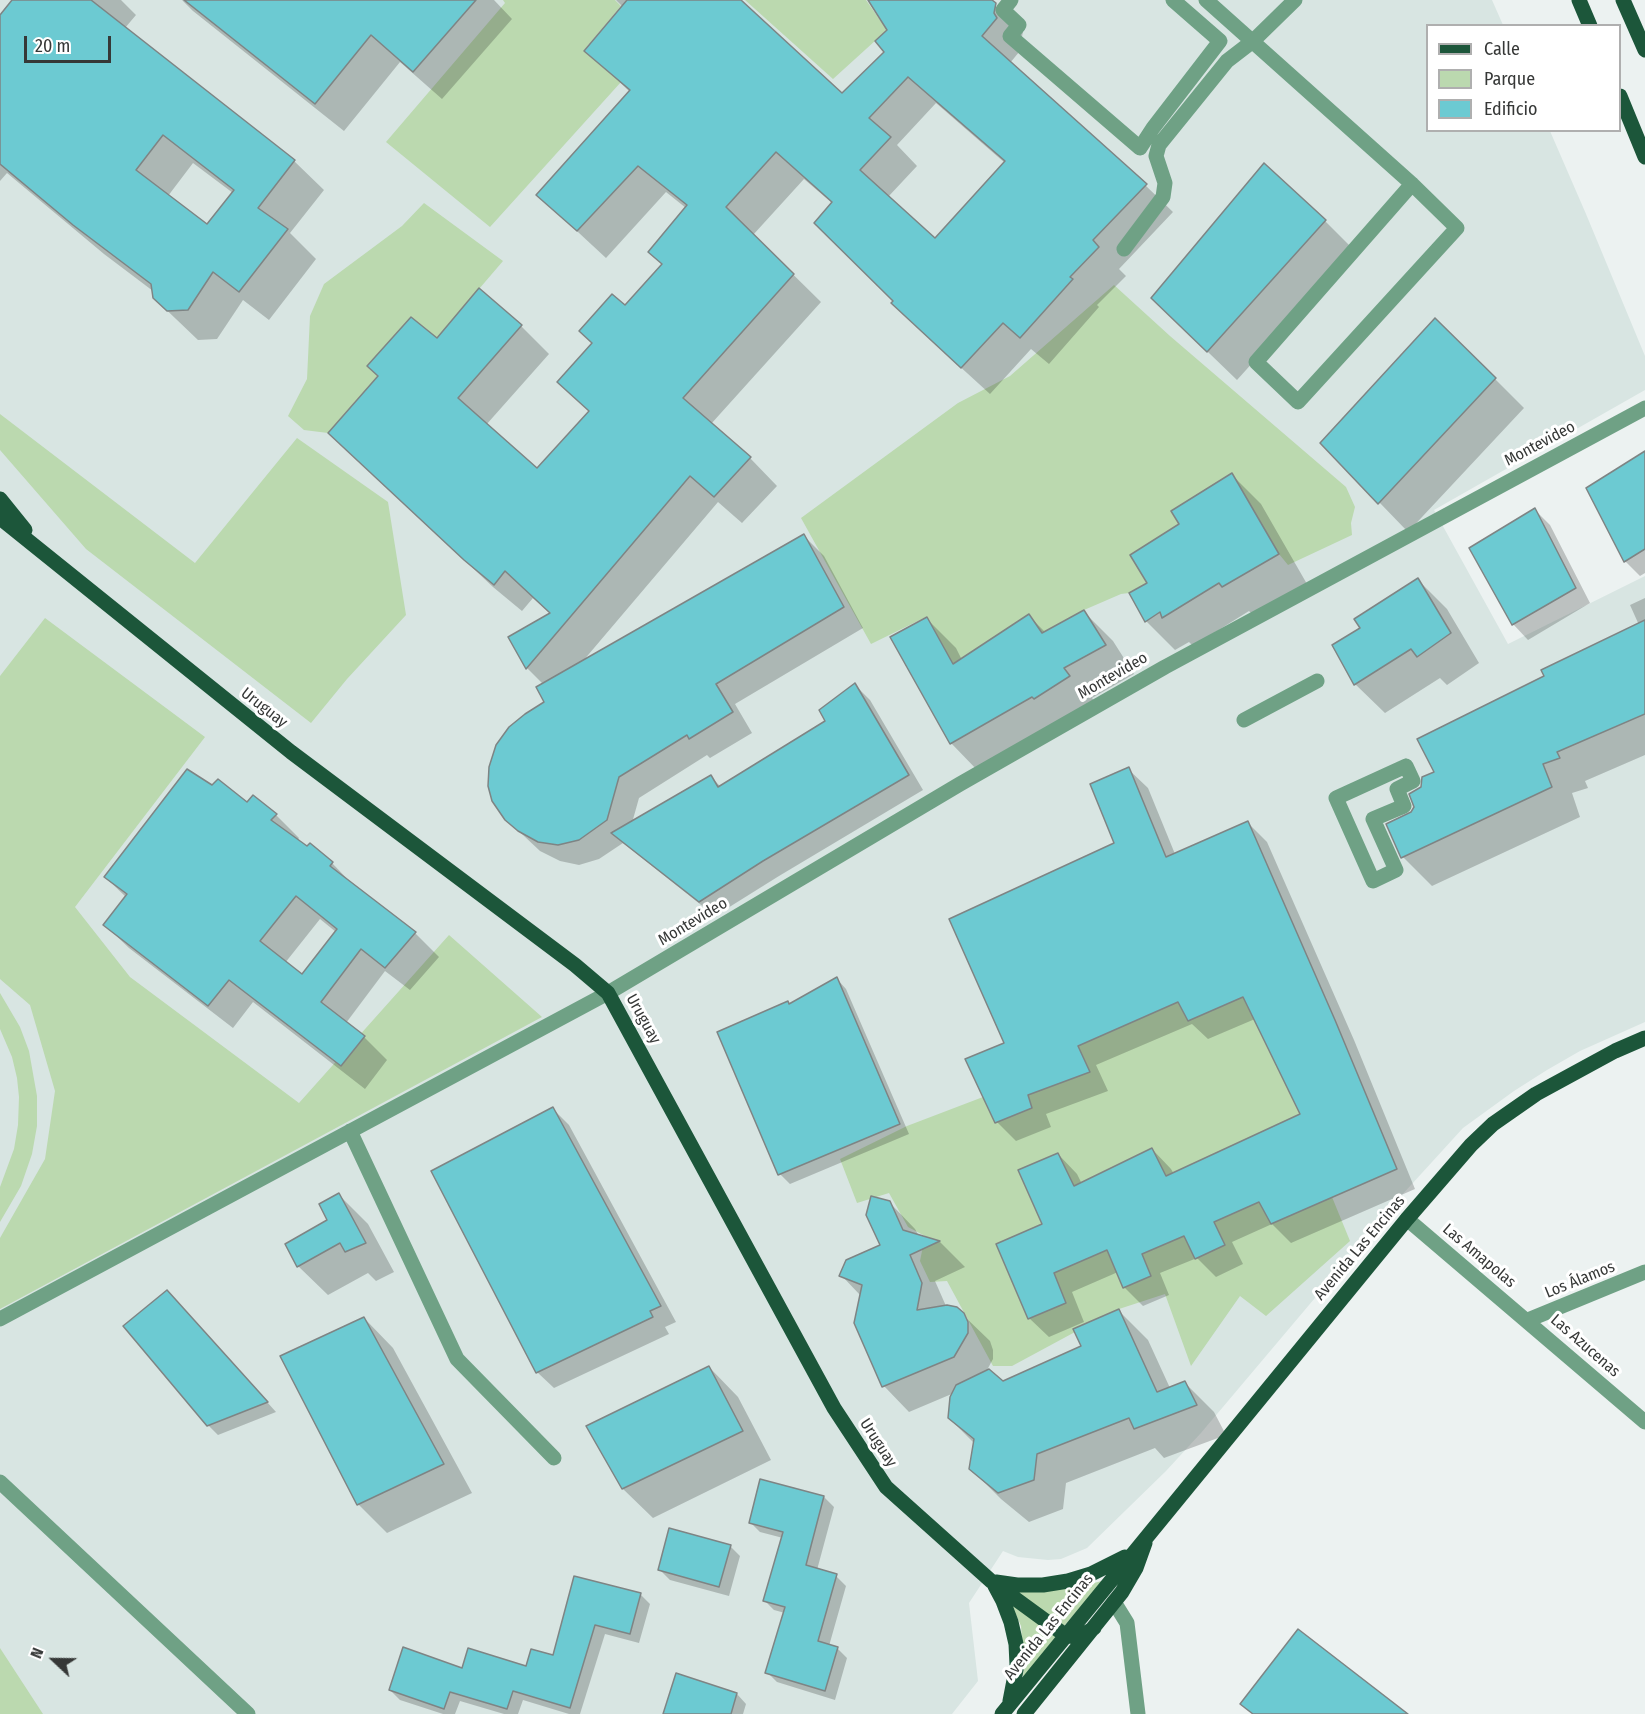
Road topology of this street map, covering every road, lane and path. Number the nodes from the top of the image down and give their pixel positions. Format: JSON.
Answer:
{"nodes":[{"id":1,"x":1011,"y":0,"type":"edge"},
{"id":2,"x":1173,"y":0,"type":"edge"},
{"id":3,"x":1206,"y":0,"type":"edge"},
{"id":4,"x":1295,"y":0,"type":"edge"},
{"id":5,"x":1579,"y":0,"type":"edge"},
{"id":6,"x":1623,"y":0,"type":"edge"},
{"id":7,"x":1589,"y":24,"type":"edge"},
{"id":8,"x":1253,"y":41,"type":"junction"},
{"id":9,"x":1645,"y":50,"type":"edge"},
{"id":10,"x":1621,"y":98,"type":"edge"},
{"id":11,"x":1645,"y":157,"type":"edge"},
{"id":12,"x":1412,"y":184,"type":"junction"},
{"id":13,"x":1124,"y":249,"type":"dead end"},
{"id":14,"x":1645,"y":408,"type":"edge"},
{"id":15,"x":0,"y":499,"type":"edge"},
{"id":16,"x":0,"y":518,"type":"edge"},
{"id":17,"x":40,"y":549,"type":"junction"},
{"id":18,"x":1317,"y":681,"type":"dead end"},
{"id":19,"x":1244,"y":720,"type":"dead end"},
{"id":20,"x":1406,"y":766,"type":"joint"},
{"id":21,"x":608,"y":993,"type":"junction"},
{"id":22,"x":1645,"y":1038,"type":"edge"},
{"id":23,"x":350,"y":1131,"type":"junction"},
{"id":24,"x":1407,"y":1219,"type":"junction"},
{"id":25,"x":1645,"y":1272,"type":"edge"},
{"id":26,"x":0,"y":1319,"type":"edge"},
{"id":27,"x":1528,"y":1320,"type":"junction"},
{"id":28,"x":1645,"y":1422,"type":"edge"},
{"id":29,"x":554,"y":1458,"type":"dead end"},
{"id":30,"x":0,"y":1482,"type":"edge"},
{"id":31,"x":1148,"y":1535,"type":"junction"},
{"id":32,"x":1133,"y":1552,"type":"junction"},
{"id":33,"x":992,"y":1581,"type":"junction"},
{"id":34,"x":1114,"y":1602,"type":"junction"},
{"id":35,"x":1094,"y":1628,"type":"junction"},
{"id":36,"x":1065,"y":1635,"type":"junction"},
{"id":37,"x":1064,"y":1664,"type":"junction"},
{"id":38,"x":1005,"y":1709,"type":"edge"},
{"id":39,"x":248,"y":1714,"type":"edge"},
{"id":40,"x":1024,"y":1714,"type":"edge"},
{"id":41,"x":1138,"y":1714,"type":"edge"}],
"edges":[{"from":1,"to":2,"type":"street"},
{"from":3,"to":8,"type":"street"},
{"from":4,"to":8,"type":"street"},
{"from":5,"to":7,"type":"main road"},
{"from":6,"to":9,"type":"main road"},
{"from":8,"to":12,"type":"street"},
{"from":8,"to":13,"type":"street"},
{"from":10,"to":11,"type":"main road"},
{"from":12,"to":12,"type":"street"},
{"from":14,"to":21,"type":"street","name":"Montevideo"},
{"from":15,"to":17,"type":"main road","name":"Uruguay"},
{"from":16,"to":17,"type":"main road","name":"Uruguay"},
{"from":17,"to":21,"type":"main road","name":"Uruguay"},
{"from":18,"to":19,"type":"street"},
{"from":20,"to":20,"type":"street"},
{"from":21,"to":23,"type":"street","name":"Montevideo"},
{"from":21,"to":33,"type":"main road","name":"Uruguay"},
{"from":22,"to":24,"type":"main road","name":"Avenida Las Encinas"},
{"from":23,"to":26,"type":"street","name":"Montevideo"},
{"from":23,"to":29,"type":"street"},
{"from":24,"to":27,"type":"street","name":"Las Amapolas"},
{"from":24,"to":31,"type":"main road","name":"Avenida Las Encinas"},
{"from":25,"to":27,"type":"street","name":"Los Álamos"},
{"from":27,"to":28,"type":"street","name":"Las Azucenas"},
{"from":30,"to":39,"type":"street"},
{"from":31,"to":32,"type":"main road","name":"Avenida Las Encinas"},
{"from":31,"to":34,"type":"main road","name":"Avenida Las Encinas"},
{"from":32,"to":33,"type":"main road"},
{"from":32,"to":36,"type":"main road","name":"Avenida Las Encinas"},
{"from":33,"to":36,"type":"main road","name":"Uruguay"},
{"from":33,"to":38,"type":"main road"},
{"from":34,"to":35,"type":"main road","name":"Avenida Las Encinas"},
{"from":34,"to":41,"type":"street"},
{"from":35,"to":36,"type":"main road"},
{"from":35,"to":37,"type":"main road","name":"Avenida Las Encinas"},
{"from":36,"to":37,"type":"main road"},
{"from":36,"to":38,"type":"main road","name":"Avenida Las Encinas"},
{"from":37,"to":40,"type":"main road","name":"Avenida Las Encinas"}]}
